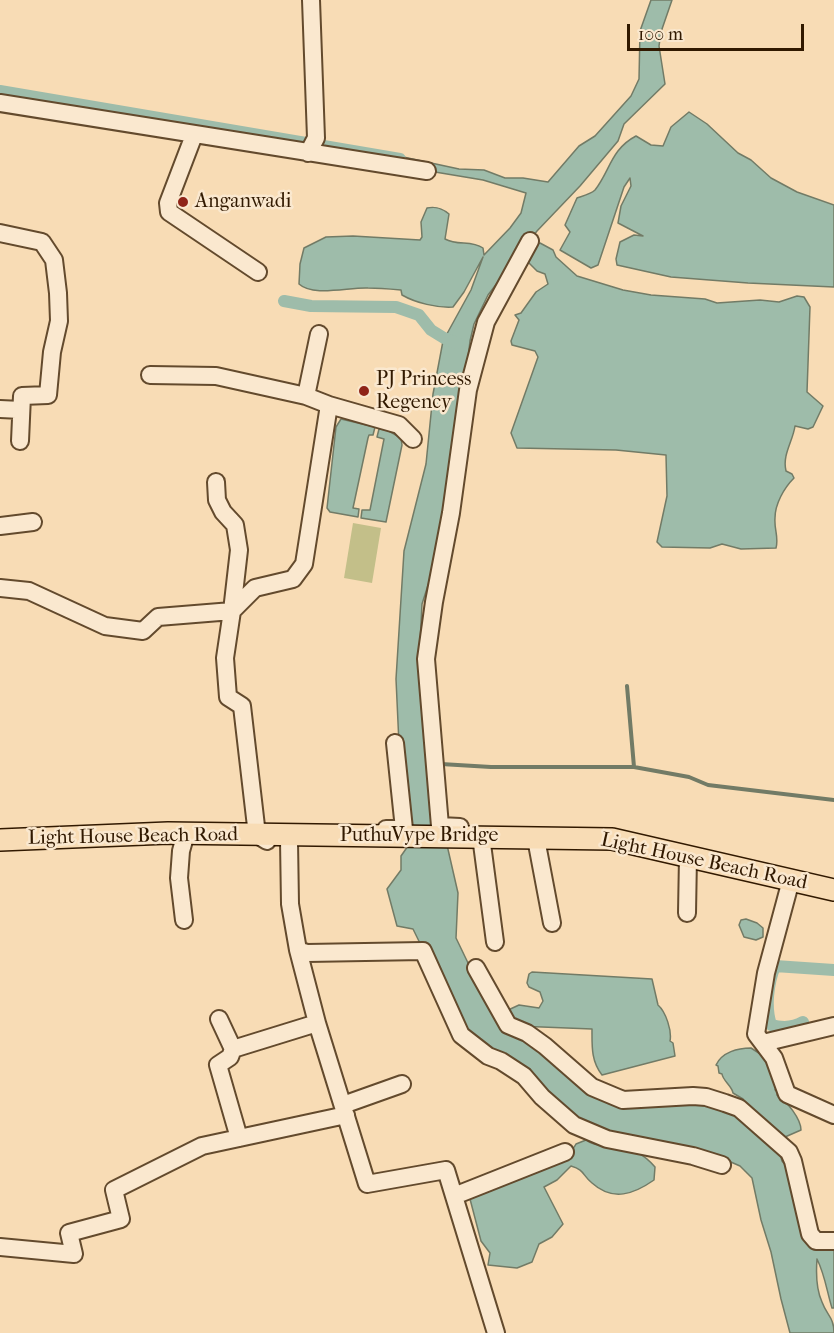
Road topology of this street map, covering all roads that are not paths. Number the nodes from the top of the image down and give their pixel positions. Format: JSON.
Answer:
{"nodes":[{"id":1,"x":310,"y":0,"type":"edge"},
{"id":2,"x":0,"y":103,"type":"edge"},
{"id":3,"x":194,"y":135,"type":"junction"},
{"id":4,"x":312,"y":146,"type":"junction"},
{"id":5,"x":427,"y":171,"type":"dead end"},
{"id":6,"x":0,"y":233,"type":"edge"},
{"id":7,"x":530,"y":241,"type":"dead end"},
{"id":8,"x":258,"y":272,"type":"dead end"},
{"id":9,"x":319,"y":334,"type":"dead end"},
{"id":10,"x":150,"y":375,"type":"dead end"},
{"id":11,"x":306,"y":396,"type":"junction"},
{"id":12,"x":329,"y":405,"type":"junction"},
{"id":13,"x":0,"y":409,"type":"edge"},
{"id":14,"x":21,"y":410,"type":"junction"},
{"id":15,"x":413,"y":439,"type":"dead end"},
{"id":16,"x":20,"y":441,"type":"dead end"},
{"id":17,"x":216,"y":482,"type":"dead end"},
{"id":18,"x":33,"y":522,"type":"dead end"},
{"id":19,"x":0,"y":526,"type":"edge"},
{"id":20,"x":0,"y":588,"type":"edge"},
{"id":21,"x":232,"y":611,"type":"junction"},
{"id":22,"x":395,"y":743,"type":"dead end"},
{"id":23,"x":186,"y":833,"type":"junction"},
{"id":24,"x":262,"y":835,"type":"junction"},
{"id":25,"x":581,"y":837,"type":"junction"},
{"id":26,"x":0,"y":840,"type":"edge"},
{"id":27,"x":288,"y":842,"type":"junction"},
{"id":28,"x":402,"y":843,"type":"dead end"},
{"id":29,"x":447,"y":843,"type":"dead end"},
{"id":30,"x":482,"y":844,"type":"junction"},
{"id":31,"x":537,"y":844,"type":"junction"},
{"id":32,"x":688,"y":856,"type":"junction"},
{"id":33,"x":791,"y":880,"type":"junction"},
{"id":34,"x":834,"y":890,"type":"edge"},
{"id":35,"x":687,"y":913,"type":"dead end"},
{"id":36,"x":184,"y":920,"type":"dead end"},
{"id":37,"x":552,"y":923,"type":"dead end"},
{"id":38,"x":495,"y":942,"type":"dead end"},
{"id":39,"x":298,"y":950,"type":"junction"},
{"id":40,"x":476,"y":968,"type":"dead end"},
{"id":41,"x":219,"y":1019,"type":"dead end"},
{"id":42,"x":317,"y":1023,"type":"junction"},
{"id":43,"x":834,"y":1026,"type":"edge"},
{"id":44,"x":763,"y":1043,"type":"junction"},
{"id":45,"x":233,"y":1049,"type":"junction"},
{"id":46,"x":402,"y":1084,"type":"dead end"},
{"id":47,"x":344,"y":1110,"type":"junction"},
{"id":48,"x":834,"y":1115,"type":"edge"},
{"id":49,"x":239,"y":1138,"type":"junction"},
{"id":50,"x":565,"y":1152,"type":"dead end"},
{"id":51,"x":722,"y":1165,"type":"dead end"},
{"id":52,"x":454,"y":1196,"type":"junction"},
{"id":53,"x":834,"y":1241,"type":"edge"},
{"id":54,"x":0,"y":1247,"type":"edge"},
{"id":55,"x":496,"y":1333,"type":"edge"}],
"edges":[{"from":1,"to":4,"type":"street"},
{"from":2,"to":3,"type":"street"},
{"from":3,"to":4,"type":"street"},
{"from":3,"to":8,"type":"street"},
{"from":4,"to":5,"type":"street"},
{"from":6,"to":14,"type":"street"},
{"from":7,"to":25,"type":"street"},
{"from":9,"to":11,"type":"street"},
{"from":10,"to":11,"type":"street"},
{"from":11,"to":12,"type":"street"},
{"from":12,"to":15,"type":"street"},
{"from":12,"to":21,"type":"street"},
{"from":13,"to":14,"type":"street"},
{"from":14,"to":16,"type":"street"},
{"from":17,"to":21,"type":"street"},
{"from":18,"to":19,"type":"street"},
{"from":20,"to":21,"type":"street"},
{"from":21,"to":24,"type":"street"},
{"from":22,"to":24,"type":"street"},
{"from":23,"to":24,"type":"main road","name":"Light House Beach Road"},
{"from":23,"to":26,"type":"main road","name":"Light House Beach Road"},
{"from":23,"to":36,"type":"street"},
{"from":24,"to":25,"type":"main road","name":"PuthuVype Bridge"},
{"from":24,"to":27,"type":"street"},
{"from":25,"to":31,"type":"street"},
{"from":25,"to":32,"type":"main road","name":"Light House Beach Road"},
{"from":27,"to":28,"type":"street"},
{"from":27,"to":39,"type":"street"},
{"from":29,"to":30,"type":"street"},
{"from":30,"to":31,"type":"street"},
{"from":30,"to":38,"type":"street"},
{"from":31,"to":37,"type":"street"},
{"from":32,"to":33,"type":"main road","name":"Light House Beach Road"},
{"from":32,"to":35,"type":"street"},
{"from":33,"to":34,"type":"main road","name":"Light House Beach Road"},
{"from":33,"to":44,"type":"street"},
{"from":39,"to":42,"type":"street"},
{"from":39,"to":51,"type":"street"},
{"from":40,"to":53,"type":"street"},
{"from":41,"to":45,"type":"street"},
{"from":42,"to":45,"type":"street"},
{"from":42,"to":47,"type":"street"},
{"from":43,"to":44,"type":"street"},
{"from":44,"to":48,"type":"street"},
{"from":45,"to":49,"type":"street"},
{"from":46,"to":47,"type":"street"},
{"from":47,"to":49,"type":"street"},
{"from":47,"to":52,"type":"street"},
{"from":49,"to":54,"type":"street"},
{"from":50,"to":52,"type":"street"},
{"from":52,"to":55,"type":"street"}]}
